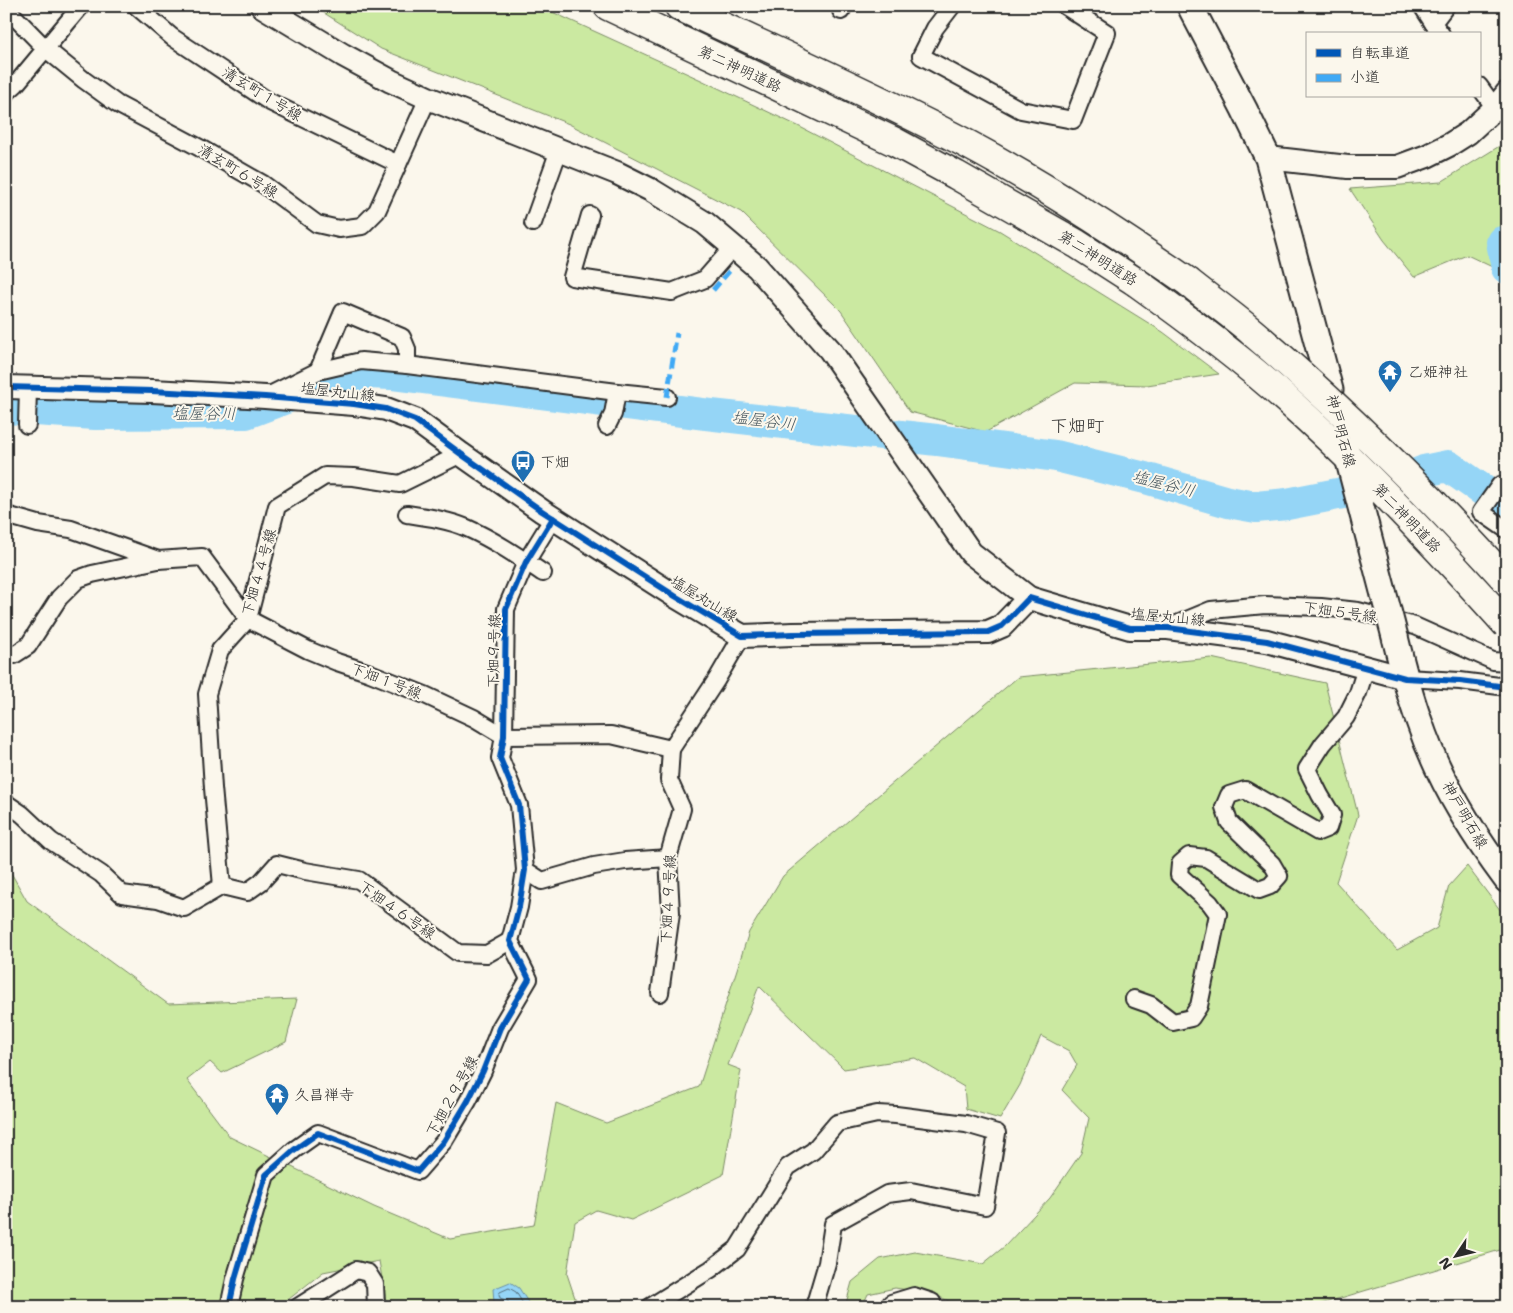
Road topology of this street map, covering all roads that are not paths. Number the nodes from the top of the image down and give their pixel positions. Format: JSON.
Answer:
{"nodes":[{"id":1,"x":81,"y":6,"type":"edge"},
{"id":2,"x":136,"y":6,"type":"edge"},
{"id":3,"x":262,"y":6,"type":"edge"},
{"id":4,"x":608,"y":6,"type":"edge"},
{"id":5,"x":679,"y":6,"type":"edge"},
{"id":6,"x":952,"y":6,"type":"edge"},
{"id":7,"x":1065,"y":6,"type":"edge"},
{"id":8,"x":1190,"y":6,"type":"edge"},
{"id":9,"x":1422,"y":6,"type":"edge"},
{"id":10,"x":1446,"y":6,"type":"edge"},
{"id":11,"x":6,"y":8,"type":"edge"},
{"id":12,"x":1437,"y":28,"type":"edge"},
{"id":13,"x":46,"y":48,"type":"junction"},
{"id":14,"x":1480,"y":87,"type":"edge"},
{"id":15,"x":6,"y":93,"type":"edge"},
{"id":16,"x":428,"y":98,"type":"junction"},
{"id":17,"x":1503,"y":105,"type":"edge"},
{"id":18,"x":559,"y":150,"type":"junction"},
{"id":19,"x":1268,"y":158,"type":"junction"},
{"id":20,"x":398,"y":164,"type":"junction"},
{"id":21,"x":590,"y":215,"type":"dead end"},
{"id":22,"x":533,"y":224,"type":"dead end"},
{"id":23,"x":734,"y":246,"type":"junction"},
{"id":24,"x":408,"y":364,"type":"junction"},
{"id":25,"x":318,"y":371,"type":"junction"},
{"id":26,"x":17,"y":387,"type":"edge"},
{"id":27,"x":617,"y":392,"type":"junction"},
{"id":28,"x":265,"y":397,"type":"junction"},
{"id":29,"x":667,"y":397,"type":"dead end"},
{"id":30,"x":610,"y":420,"type":"dead end"},
{"id":31,"x":27,"y":425,"type":"dead end"},
{"id":32,"x":460,"y":454,"type":"junction"},
{"id":33,"x":1500,"y":485,"type":"dead end"},
{"id":34,"x":407,"y":514,"type":"dead end"},
{"id":35,"x":6,"y":515,"type":"edge"},
{"id":36,"x":553,"y":518,"type":"junction"},
{"id":37,"x":1507,"y":530,"type":"edge"},
{"id":38,"x":158,"y":560,"type":"junction"},
{"id":39,"x":526,"y":562,"type":"junction"},
{"id":40,"x":543,"y":573,"type":"dead end"},
{"id":41,"x":1507,"y":581,"type":"edge"},
{"id":42,"x":1029,"y":598,"type":"junction"},
{"id":43,"x":248,"y":619,"type":"junction"},
{"id":44,"x":1507,"y":625,"type":"edge"},
{"id":45,"x":1168,"y":628,"type":"junction"},
{"id":46,"x":742,"y":636,"type":"junction"},
{"id":47,"x":6,"y":654,"type":"edge"},
{"id":48,"x":1507,"y":662,"type":"edge"},
{"id":49,"x":1366,"y":668,"type":"junction"},
{"id":50,"x":1405,"y":678,"type":"junction"},
{"id":51,"x":1507,"y":687,"type":"edge"},
{"id":52,"x":504,"y":736,"type":"junction"},
{"id":53,"x":670,"y":748,"type":"junction"},
{"id":54,"x":6,"y":803,"type":"edge"},
{"id":55,"x":668,"y":858,"type":"junction"},
{"id":56,"x":525,"y":870,"type":"junction"},
{"id":57,"x":1507,"y":880,"type":"edge"},
{"id":58,"x":222,"y":886,"type":"junction"},
{"id":59,"x":510,"y":941,"type":"junction"},
{"id":60,"x":660,"y":993,"type":"dead end"},
{"id":61,"x":1134,"y":999,"type":"dead end"},
{"id":62,"x":932,"y":1302,"type":"dead end"},
{"id":63,"x":229,"y":1307,"type":"edge"},
{"id":64,"x":298,"y":1307,"type":"edge"},
{"id":65,"x":376,"y":1307,"type":"edge"},
{"id":66,"x":650,"y":1307,"type":"edge"},
{"id":67,"x":814,"y":1307,"type":"edge"},
{"id":68,"x":889,"y":1307,"type":"edge"}],
"edges":[{"from":1,"to":13,"type":"street"},
{"from":2,"to":20,"type":"street","name":"清玄町１号線"},
{"from":3,"to":16,"type":"street","name":"塩屋丸山線"},
{"from":4,"to":44,"type":"highway","name":"第二神明道路","bridge":true},
{"from":5,"to":41,"type":"highway","name":"第二神明道路","bridge":true},
{"from":6,"to":7,"type":"street"},
{"from":8,"to":19,"type":"main road","name":"神戸明石線"},
{"from":9,"to":12,"type":"street"},
{"from":10,"to":12,"type":"street"},
{"from":11,"to":13,"type":"street","name":"清玄町６号線"},
{"from":13,"to":15,"type":"street"},
{"from":13,"to":20,"type":"street","name":"清玄町６号線"},
{"from":14,"to":17,"type":"street"},
{"from":16,"to":18,"type":"street","name":"塩屋丸山線"},
{"from":16,"to":20,"type":"street","name":"清玄町６号線"},
{"from":17,"to":19,"type":"street"},
{"from":18,"to":22,"type":"street"},
{"from":18,"to":23,"type":"street","name":"塩屋丸山線"},
{"from":19,"to":50,"type":"main road","name":"神戸明石線","bridge":true},
{"from":21,"to":23,"type":"street"},
{"from":23,"to":42,"type":"street","name":"塩屋丸山線"},
{"from":24,"to":25,"type":"street"},
{"from":24,"to":25,"type":"street"},
{"from":24,"to":27,"type":"street"},
{"from":25,"to":28,"type":"street"},
{"from":26,"to":28,"type":"street","name":"塩屋丸山線"},
{"from":26,"to":31,"type":"street"},
{"from":27,"to":29,"type":"street"},
{"from":27,"to":30,"type":"street"},
{"from":28,"to":32,"type":"street","name":"塩屋丸山線"},
{"from":32,"to":36,"type":"street","name":"塩屋丸山線"},
{"from":32,"to":43,"type":"street","name":"下畑４４号線"},
{"from":33,"to":37,"type":"street"},
{"from":34,"to":39,"type":"street"},
{"from":35,"to":38,"type":"street","name":"下畑１号線"},
{"from":36,"to":39,"type":"street","name":"下畑９号線"},
{"from":36,"to":46,"type":"street","name":"塩屋丸山線"},
{"from":38,"to":43,"type":"street","name":"下畑１号線"},
{"from":38,"to":47,"type":"street"},
{"from":39,"to":40,"type":"street"},
{"from":39,"to":52,"type":"street","name":"下畑９号線"},
{"from":42,"to":45,"type":"street","name":"塩屋丸山線"},
{"from":42,"to":46,"type":"street","name":"塩屋丸山線"},
{"from":43,"to":52,"type":"street","name":"下畑１号線"},
{"from":43,"to":58,"type":"street","name":"下畑４４号線"},
{"from":45,"to":48,"type":"street","name":"下畑５号線"},
{"from":45,"to":49,"type":"street","name":"塩屋丸山線"},
{"from":46,"to":53,"type":"street"},
{"from":49,"to":50,"type":"street","name":"塩屋丸山線"},
{"from":49,"to":61,"type":"street"},
{"from":50,"to":51,"type":"street","name":"塩屋丸山線"},
{"from":50,"to":57,"type":"main road","name":"神戸明石線"},
{"from":52,"to":53,"type":"street"},
{"from":52,"to":56,"type":"street"},
{"from":53,"to":55,"type":"street","name":"下畑４９号線"},
{"from":54,"to":58,"type":"street"},
{"from":55,"to":56,"type":"street"},
{"from":55,"to":60,"type":"street","name":"下畑４９号線"},
{"from":56,"to":59,"type":"street"},
{"from":58,"to":59,"type":"street","name":"下畑４６号線"},
{"from":59,"to":63,"type":"street","name":"下畑２９号線"},
{"from":62,"to":68,"type":"street"},
{"from":64,"to":65,"type":"street"},
{"from":66,"to":67,"type":"street"}]}
